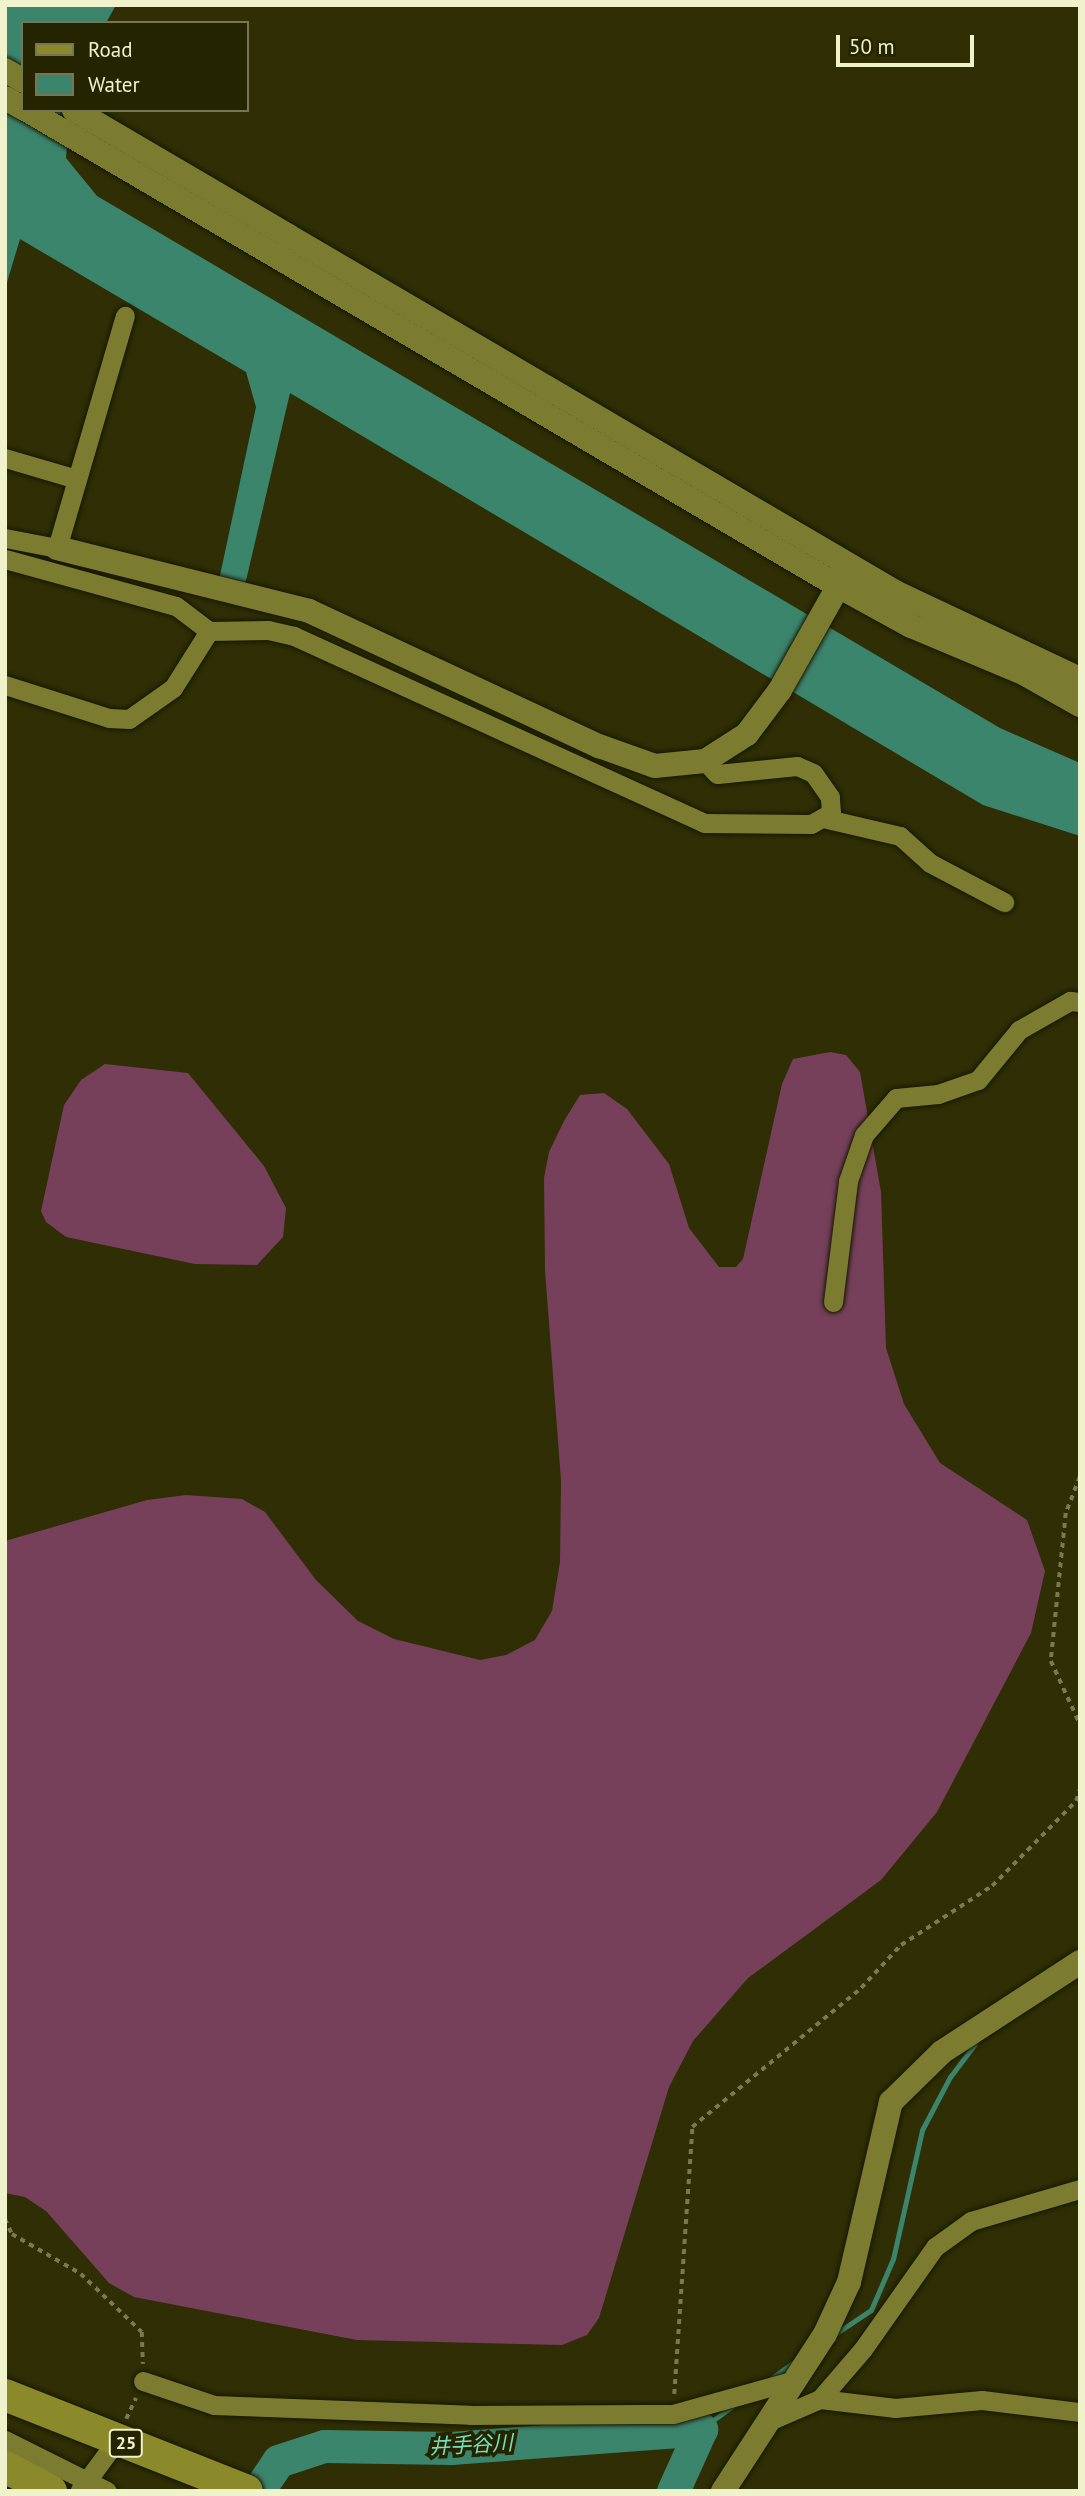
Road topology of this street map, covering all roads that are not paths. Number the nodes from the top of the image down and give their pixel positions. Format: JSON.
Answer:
{"nodes":[{"id":1,"x":5,"y":70,"type":"edge"},
{"id":2,"x":21,"y":79,"type":"edge"},
{"id":3,"x":5,"y":97,"type":"edge"},
{"id":4,"x":21,"y":107,"type":"edge"},
{"id":5,"x":30,"y":112,"type":"edge"},
{"id":6,"x":77,"y":112,"type":"edge"},
{"id":7,"x":125,"y":316,"type":"dead end"},
{"id":8,"x":5,"y":458,"type":"edge"},
{"id":9,"x":77,"y":479,"type":"junction"},
{"id":10,"x":5,"y":538,"type":"edge"},
{"id":11,"x":57,"y":548,"type":"junction"},
{"id":12,"x":5,"y":559,"type":"edge"},
{"id":13,"x":850,"y":565,"type":"junction"},
{"id":14,"x":833,"y":595,"type":"junction"},
{"id":15,"x":209,"y":631,"type":"junction"},
{"id":16,"x":1080,"y":679,"type":"edge"},
{"id":17,"x":5,"y":685,"type":"edge"},
{"id":18,"x":1080,"y":705,"type":"edge"},
{"id":19,"x":705,"y":761,"type":"junction"},
{"id":20,"x":827,"y":819,"type":"junction"},
{"id":21,"x":1004,"y":902,"type":"dead end"},
{"id":22,"x":1080,"y":1002,"type":"edge"},
{"id":23,"x":832,"y":1302,"type":"dead end"},
{"id":24,"x":1080,"y":1962,"type":"edge"},
{"id":25,"x":1080,"y":2189,"type":"edge"},
{"id":26,"x":795,"y":2380,"type":"junction"},
{"id":27,"x":143,"y":2382,"type":"road end"},
{"id":28,"x":5,"y":2395,"type":"edge"},
{"id":29,"x":820,"y":2399,"type":"junction"},
{"id":30,"x":1080,"y":2412,"type":"edge"},
{"id":31,"x":769,"y":2421,"type":"junction"},
{"id":32,"x":5,"y":2440,"type":"edge"},
{"id":33,"x":117,"y":2440,"type":"junction"},
{"id":34,"x":5,"y":2468,"type":"edge"},
{"id":35,"x":83,"y":2486,"type":"edge"},
{"id":36,"x":51,"y":2491,"type":"edge"},
{"id":37,"x":107,"y":2491,"type":"edge"},
{"id":38,"x":247,"y":2491,"type":"edge"},
{"id":39,"x":723,"y":2491,"type":"edge"}],
"edges":[{"from":1,"to":2,"type":"street"},
{"from":3,"to":4,"type":"street"},
{"from":5,"to":14,"type":"street"},
{"from":6,"to":13,"type":"street"},
{"from":7,"to":9,"type":"street"},
{"from":8,"to":9,"type":"street"},
{"from":9,"to":11,"type":"street"},
{"from":10,"to":11,"type":"street"},
{"from":11,"to":19,"type":"street"},
{"from":12,"to":15,"type":"street"},
{"from":13,"to":14,"type":"street"},
{"from":13,"to":16,"type":"street"},
{"from":14,"to":18,"type":"street"},
{"from":14,"to":19,"type":"street"},
{"from":15,"to":17,"type":"street"},
{"from":15,"to":20,"type":"street"},
{"from":19,"to":20,"type":"street"},
{"from":20,"to":21,"type":"street"},
{"from":22,"to":23,"type":"street"},
{"from":24,"to":26,"type":"street"},
{"from":25,"to":29,"type":"street"},
{"from":26,"to":27,"type":"street"},
{"from":26,"to":31,"type":"street"},
{"from":28,"to":33,"type":"main road","number":"25"},
{"from":29,"to":30,"type":"street"},
{"from":29,"to":31,"type":"street"},
{"from":31,"to":39,"type":"street"},
{"from":32,"to":35,"type":"street"},
{"from":33,"to":35,"type":"street"},
{"from":33,"to":38,"type":"main road","number":"25"},
{"from":34,"to":36,"type":"main road"},
{"from":35,"to":37,"type":"street"}]}
